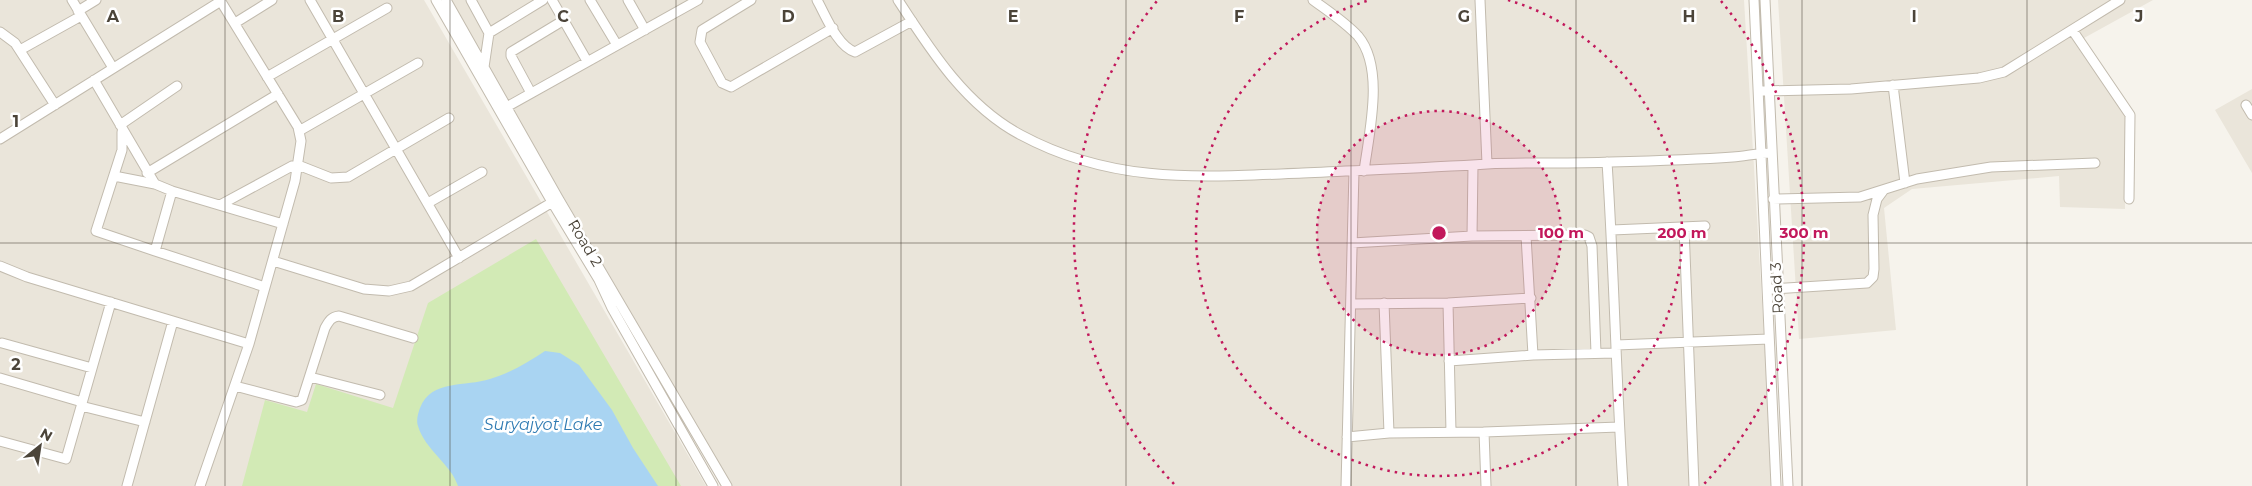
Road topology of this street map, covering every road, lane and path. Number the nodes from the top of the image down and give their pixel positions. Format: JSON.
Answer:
{"nodes":[{"id":1,"x":72,"y":0,"type":"edge"},
{"id":2,"x":96,"y":0,"type":"edge"},
{"id":3,"x":272,"y":0,"type":"edge"},
{"id":4,"x":310,"y":0,"type":"edge"},
{"id":5,"x":436,"y":0,"type":"edge"},
{"id":6,"x":446,"y":0,"type":"edge"},
{"id":7,"x":543,"y":0,"type":"edge"},
{"id":8,"x":552,"y":0,"type":"edge"},
{"id":9,"x":590,"y":0,"type":"edge"},
{"id":10,"x":628,"y":0,"type":"edge"},
{"id":11,"x":698,"y":0,"type":"edge"},
{"id":12,"x":751,"y":0,"type":"edge"},
{"id":13,"x":817,"y":0,"type":"edge"},
{"id":14,"x":898,"y":0,"type":"edge"},
{"id":15,"x":1313,"y":0,"type":"edge"},
{"id":16,"x":1480,"y":0,"type":"edge"},
{"id":17,"x":1754,"y":0,"type":"edge"},
{"id":18,"x":1765,"y":0,"type":"edge"},
{"id":19,"x":2120,"y":0,"type":"edge"},
{"id":20,"x":221,"y":1,"type":"edge"},
{"id":21,"x":473,"y":1,"type":"edge"},
{"id":22,"x":387,"y":8,"type":"dead end"},
{"id":23,"x":80,"y":13,"type":"junction"},
{"id":24,"x":564,"y":20,"type":"junction"},
{"id":25,"x":912,"y":21,"type":"junction"},
{"id":26,"x":235,"y":23,"type":"junction"},
{"id":27,"x":833,"y":28,"type":"junction"},
{"id":28,"x":645,"y":30,"type":"junction"},
{"id":29,"x":2072,"y":31,"type":"junction"},
{"id":30,"x":0,"y":32,"type":"edge"},
{"id":31,"x":488,"y":33,"type":"junction"},
{"id":32,"x":332,"y":38,"type":"junction"},
{"id":33,"x":617,"y":45,"type":"junction"},
{"id":34,"x":20,"y":50,"type":"junction"},
{"id":35,"x":588,"y":61,"type":"junction"},
{"id":36,"x":418,"y":63,"type":"dead end"},
{"id":37,"x":484,"y":67,"type":"junction"},
{"id":38,"x":113,"y":68,"type":"junction"},
{"id":39,"x":267,"y":77,"type":"junction"},
{"id":40,"x":94,"y":80,"type":"junction"},
{"id":41,"x":1893,"y":85,"type":"junction"},
{"id":42,"x":177,"y":86,"type":"dead end"},
{"id":43,"x":1758,"y":91,"type":"junction"},
{"id":44,"x":1768,"y":91,"type":"junction"},
{"id":45,"x":364,"y":93,"type":"junction"},
{"id":46,"x":531,"y":93,"type":"junction"},
{"id":47,"x":278,"y":94,"type":"junction"},
{"id":48,"x":55,"y":105,"type":"junction"},
{"id":49,"x":2246,"y":105,"type":"dead end"},
{"id":50,"x":504,"y":108,"type":"junction"},
{"id":51,"x":2252,"y":115,"type":"edge"},
{"id":52,"x":449,"y":118,"type":"dead end"},
{"id":53,"x":120,"y":126,"type":"junction"},
{"id":54,"x":299,"y":131,"type":"junction"},
{"id":55,"x":0,"y":139,"type":"edge"},
{"id":56,"x":396,"y":148,"type":"junction"},
{"id":57,"x":1760,"y":153,"type":"junction"},
{"id":58,"x":1771,"y":153,"type":"junction"},
{"id":59,"x":1607,"y":162,"type":"junction"},
{"id":60,"x":2095,"y":162,"type":"dead end"},
{"id":61,"x":1487,"y":164,"type":"junction"},
{"id":62,"x":298,"y":165,"type":"junction"},
{"id":63,"x":1473,"y":166,"type":"junction"},
{"id":64,"x":1354,"y":170,"type":"junction"},
{"id":65,"x":1364,"y":171,"type":"junction"},
{"id":66,"x":482,"y":172,"type":"dead end"},
{"id":67,"x":148,"y":173,"type":"junction"},
{"id":68,"x":114,"y":176,"type":"junction"},
{"id":69,"x":1905,"y":183,"type":"junction"},
{"id":70,"x":155,"y":184,"type":"junction"},
{"id":71,"x":1883,"y":190,"type":"junction"},
{"id":72,"x":172,"y":191,"type":"junction"},
{"id":73,"x":1773,"y":199,"type":"junction"},
{"id":74,"x":2130,"y":199,"type":"dead end"},
{"id":75,"x":555,"y":200,"type":"junction"},
{"id":76,"x":428,"y":203,"type":"junction"},
{"id":77,"x":220,"y":205,"type":"junction"},
{"id":78,"x":283,"y":224,"type":"junction"},
{"id":79,"x":1684,"y":226,"type":"junction"},
{"id":80,"x":1705,"y":226,"type":"dead end"},
{"id":81,"x":1612,"y":230,"type":"junction"},
{"id":82,"x":1472,"y":236,"type":"junction"},
{"id":83,"x":1526,"y":236,"type":"junction"},
{"id":84,"x":1352,"y":243,"type":"junction"},
{"id":85,"x":155,"y":252,"type":"junction"},
{"id":86,"x":459,"y":258,"type":"junction"},
{"id":87,"x":272,"y":261,"type":"junction"},
{"id":88,"x":0,"y":266,"type":"edge"},
{"id":89,"x":264,"y":287,"type":"junction"},
{"id":90,"x":1777,"y":288,"type":"junction"},
{"id":91,"x":1766,"y":290,"type":"junction"},
{"id":92,"x":1531,"y":298,"type":"junction"},
{"id":93,"x":111,"y":302,"type":"junction"},
{"id":94,"x":1384,"y":303,"type":"junction"},
{"id":95,"x":1448,"y":303,"type":"junction"},
{"id":96,"x":1351,"y":304,"type":"junction"},
{"id":97,"x":173,"y":320,"type":"junction"},
{"id":98,"x":414,"y":338,"type":"dead end"},
{"id":99,"x":1769,"y":339,"type":"junction"},
{"id":100,"x":1689,"y":342,"type":"junction"},
{"id":101,"x":2,"y":343,"type":"dead end"},
{"id":102,"x":250,"y":344,"type":"junction"},
{"id":103,"x":1616,"y":349,"type":"junction"},
{"id":104,"x":1596,"y":353,"type":"junction"},
{"id":105,"x":1534,"y":355,"type":"junction"},
{"id":106,"x":1449,"y":361,"type":"junction"},
{"id":107,"x":92,"y":368,"type":"junction"},
{"id":108,"x":310,"y":377,"type":"junction"},
{"id":109,"x":0,"y":378,"type":"edge"},
{"id":110,"x":235,"y":386,"type":"junction"},
{"id":111,"x":380,"y":395,"type":"dead end"},
{"id":112,"x":82,"y":404,"type":"junction"},
{"id":113,"x":145,"y":422,"type":"junction"},
{"id":114,"x":1619,"y":427,"type":"junction"},
{"id":115,"x":1451,"y":432,"type":"junction"},
{"id":116,"x":1484,"y":432,"type":"junction"},
{"id":117,"x":1389,"y":433,"type":"junction"},
{"id":118,"x":1347,"y":437,"type":"junction"},
{"id":119,"x":0,"y":441,"type":"edge"},
{"id":120,"x":127,"y":486,"type":"edge"},
{"id":121,"x":200,"y":486,"type":"edge"},
{"id":122,"x":713,"y":486,"type":"edge"},
{"id":123,"x":727,"y":486,"type":"edge"},
{"id":124,"x":1346,"y":486,"type":"edge"},
{"id":125,"x":1486,"y":486,"type":"edge"},
{"id":126,"x":1623,"y":486,"type":"edge"},
{"id":127,"x":1694,"y":486,"type":"edge"},
{"id":128,"x":1776,"y":486,"type":"edge"},
{"id":129,"x":1788,"y":486,"type":"edge"}],
"edges":[{"from":1,"to":23,"type":"street"},
{"from":2,"to":23,"type":"street"},
{"from":3,"to":26,"type":"street"},
{"from":4,"to":32,"type":"street"},
{"from":5,"to":50,"type":"street","name":"Road 2"},
{"from":6,"to":37,"type":"street","name":"Road 2"},
{"from":7,"to":31,"type":"street"},
{"from":8,"to":24,"type":"street"},
{"from":9,"to":33,"type":"street"},
{"from":10,"to":28,"type":"street"},
{"from":11,"to":28,"type":"street"},
{"from":12,"to":27,"type":"street"},
{"from":13,"to":27,"type":"street"},
{"from":14,"to":25,"type":"street"},
{"from":15,"to":65,"type":"street"},
{"from":16,"to":61,"type":"street"},
{"from":17,"to":43,"type":"street","name":"Road 3"},
{"from":18,"to":44,"type":"street","name":"Road 3"},
{"from":19,"to":29,"type":"street"},
{"from":20,"to":26,"type":"street"},
{"from":20,"to":38,"type":"street"},
{"from":21,"to":31,"type":"street"},
{"from":22,"to":32,"type":"street"},
{"from":23,"to":34,"type":"street"},
{"from":23,"to":38,"type":"street"},
{"from":24,"to":35,"type":"street"},
{"from":24,"to":46,"type":"street"},
{"from":25,"to":27,"type":"street"},
{"from":25,"to":64,"type":"street"},
{"from":26,"to":39,"type":"street"},
{"from":28,"to":33,"type":"street"},
{"from":29,"to":41,"type":"street"},
{"from":29,"to":74,"type":"street"},
{"from":30,"to":34,"type":"street"},
{"from":31,"to":37,"type":"street"},
{"from":32,"to":39,"type":"street"},
{"from":32,"to":45,"type":"street"},
{"from":33,"to":35,"type":"street"},
{"from":34,"to":48,"type":"street"},
{"from":35,"to":46,"type":"street"},
{"from":36,"to":45,"type":"street"},
{"from":37,"to":50,"type":"street","name":"Road 2"},
{"from":38,"to":40,"type":"street"},
{"from":39,"to":47,"type":"street"},
{"from":40,"to":48,"type":"street"},
{"from":40,"to":53,"type":"street"},
{"from":41,"to":44,"type":"street"},
{"from":41,"to":69,"type":"street"},
{"from":42,"to":53,"type":"street"},
{"from":43,"to":44,"type":"street"},
{"from":43,"to":57,"type":"street","name":"Road 3"},
{"from":44,"to":58,"type":"street","name":"Road 3"},
{"from":45,"to":54,"type":"street"},
{"from":45,"to":56,"type":"street"},
{"from":46,"to":50,"type":"street"},
{"from":47,"to":54,"type":"street"},
{"from":47,"to":67,"type":"street"},
{"from":48,"to":55,"type":"street"},
{"from":49,"to":51,"type":"street"},
{"from":50,"to":75,"type":"street","name":"Road 2"},
{"from":52,"to":56,"type":"street"},
{"from":53,"to":67,"type":"street"},
{"from":53,"to":68,"type":"street"},
{"from":54,"to":62,"type":"street"},
{"from":56,"to":62,"type":"street"},
{"from":56,"to":76,"type":"street"},
{"from":57,"to":58,"type":"street"},
{"from":57,"to":59,"type":"street"},
{"from":57,"to":91,"type":"street","name":"Road 3"},
{"from":58,"to":73,"type":"street","name":"Road 3"},
{"from":59,"to":61,"type":"street"},
{"from":59,"to":81,"type":"street"},
{"from":60,"to":69,"type":"street"},
{"from":61,"to":63,"type":"street"},
{"from":62,"to":77,"type":"street"},
{"from":62,"to":78,"type":"street"},
{"from":63,"to":65,"type":"street"},
{"from":63,"to":82,"type":"street"},
{"from":64,"to":65,"type":"street"},
{"from":64,"to":84,"type":"street"},
{"from":66,"to":76,"type":"street"},
{"from":67,"to":70,"type":"street"},
{"from":68,"to":70,"type":"street"},
{"from":68,"to":85,"type":"street"},
{"from":69,"to":71,"type":"street"},
{"from":70,"to":72,"type":"street"},
{"from":71,"to":73,"type":"street"},
{"from":71,"to":90,"type":"street"},
{"from":72,"to":77,"type":"street"},
{"from":72,"to":85,"type":"street"},
{"from":73,"to":90,"type":"street","name":"Road 3"},
{"from":75,"to":86,"type":"street"},
{"from":75,"to":122,"type":"street","name":"Road 2"},
{"from":75,"to":123,"type":"street","name":"Road 2"},
{"from":76,"to":86,"type":"street"},
{"from":77,"to":78,"type":"street"},
{"from":78,"to":87,"type":"street"},
{"from":79,"to":80,"type":"street"},
{"from":79,"to":81,"type":"street"},
{"from":79,"to":100,"type":"street"},
{"from":81,"to":103,"type":"street"},
{"from":82,"to":83,"type":"street"},
{"from":82,"to":84,"type":"street"},
{"from":83,"to":92,"type":"street"},
{"from":83,"to":104,"type":"street"},
{"from":84,"to":96,"type":"street"},
{"from":85,"to":89,"type":"street"},
{"from":86,"to":87,"type":"street"},
{"from":87,"to":89,"type":"street"},
{"from":88,"to":93,"type":"street"},
{"from":89,"to":102,"type":"street"},
{"from":90,"to":91,"type":"street"},
{"from":90,"to":129,"type":"street","name":"Road 3"},
{"from":91,"to":99,"type":"street","name":"Road 3"},
{"from":92,"to":95,"type":"street"},
{"from":92,"to":105,"type":"street"},
{"from":93,"to":97,"type":"street"},
{"from":93,"to":107,"type":"street"},
{"from":94,"to":95,"type":"street"},
{"from":94,"to":96,"type":"street"},
{"from":94,"to":117,"type":"street"},
{"from":95,"to":106,"type":"street"},
{"from":96,"to":118,"type":"street"},
{"from":97,"to":102,"type":"street"},
{"from":97,"to":113,"type":"street"},
{"from":98,"to":108,"type":"street"},
{"from":99,"to":100,"type":"street"},
{"from":99,"to":128,"type":"street","name":"Road 3"},
{"from":100,"to":103,"type":"street"},
{"from":100,"to":127,"type":"street"},
{"from":101,"to":107,"type":"street"},
{"from":102,"to":110,"type":"street"},
{"from":103,"to":104,"type":"street"},
{"from":103,"to":114,"type":"street"},
{"from":104,"to":105,"type":"street"},
{"from":105,"to":106,"type":"street"},
{"from":106,"to":115,"type":"street"},
{"from":107,"to":112,"type":"street"},
{"from":108,"to":110,"type":"street"},
{"from":108,"to":111,"type":"street"},
{"from":109,"to":112,"type":"street"},
{"from":110,"to":121,"type":"street"},
{"from":112,"to":113,"type":"street"},
{"from":112,"to":119,"type":"street"},
{"from":113,"to":120,"type":"street"},
{"from":114,"to":116,"type":"street"},
{"from":114,"to":126,"type":"street"},
{"from":115,"to":116,"type":"street"},
{"from":115,"to":117,"type":"street"},
{"from":116,"to":125,"type":"street"},
{"from":117,"to":118,"type":"street"},
{"from":118,"to":124,"type":"street"}]}
